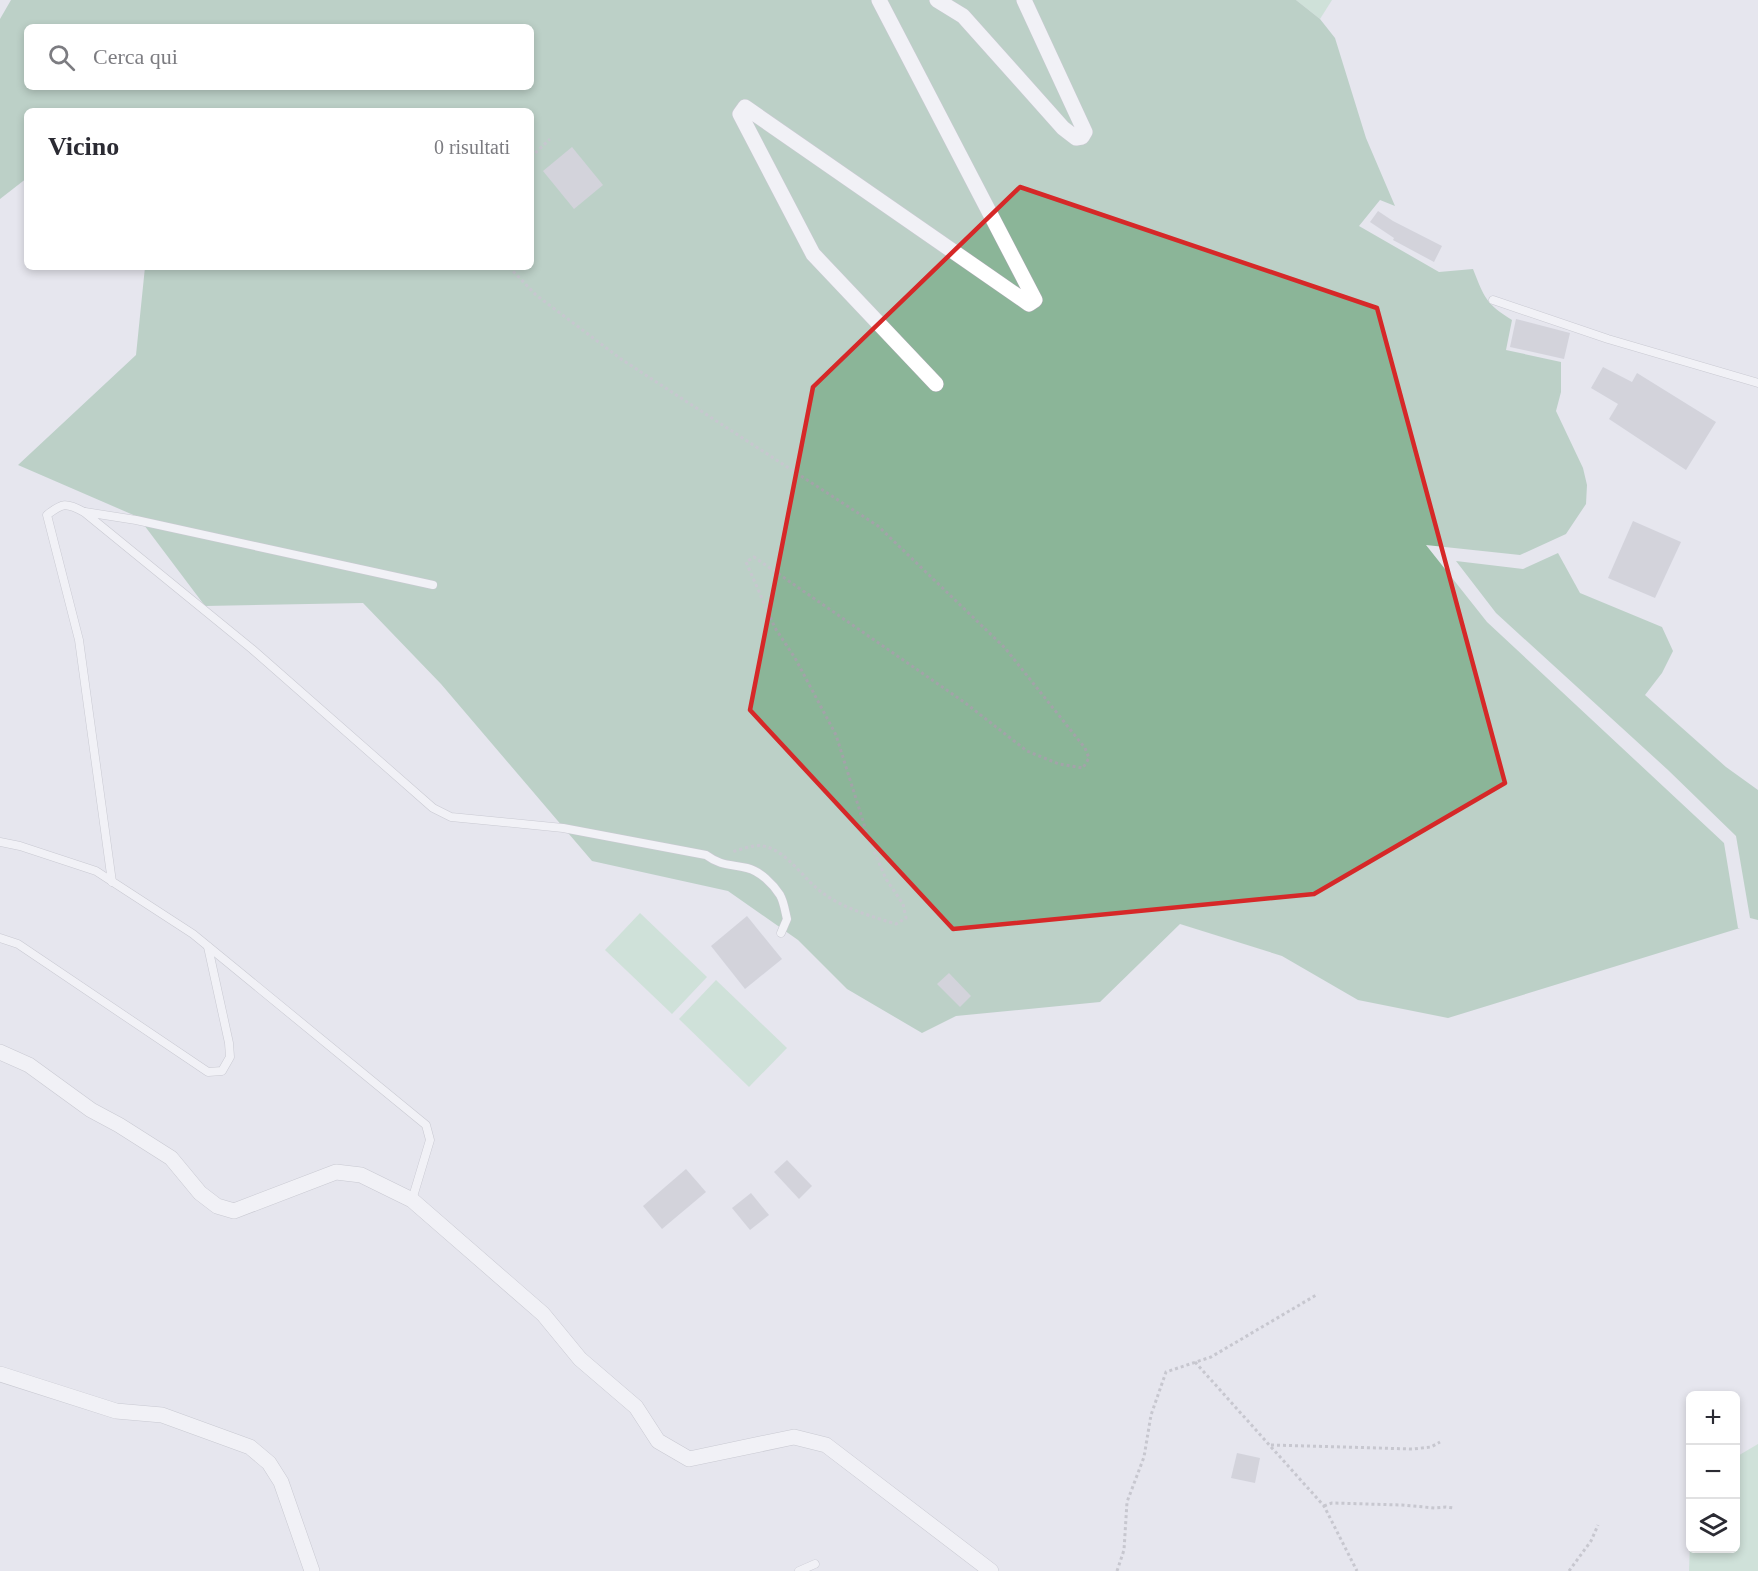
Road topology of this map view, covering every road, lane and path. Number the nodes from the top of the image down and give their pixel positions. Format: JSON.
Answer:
{"nodes":[{"id":1,"x":879,"y":0,"type":"edge"},
{"id":2,"x":937,"y":0,"type":"edge"},
{"id":3,"x":1024,"y":0,"type":"edge"},
{"id":4,"x":550,"y":139,"type":"dead end"},
{"id":5,"x":534,"y":154,"type":"edge"},
{"id":6,"x":512,"y":270,"type":"edge"},
{"id":7,"x":1493,"y":300,"type":"dead end"},
{"id":8,"x":1758,"y":383,"type":"edge"},
{"id":9,"x":936,"y":384,"type":"dead end"},
{"id":10,"x":84,"y":512,"type":"junction"},
{"id":11,"x":433,"y":585,"type":"dead end"},
{"id":12,"x":0,"y":842,"type":"edge"},
{"id":13,"x":706,"y":855,"type":"junction"},
{"id":14,"x":112,"y":882,"type":"junction"},
{"id":15,"x":781,"y":933,"type":"dead end"},
{"id":16,"x":0,"y":938,"type":"edge"},
{"id":17,"x":208,"y":947,"type":"junction"},
{"id":18,"x":0,"y":1052,"type":"edge"},
{"id":19,"x":412,"y":1200,"type":"junction"},
{"id":20,"x":1318,"y":1294,"type":"dead end"},
{"id":21,"x":1195,"y":1362,"type":"junction"},
{"id":22,"x":0,"y":1374,"type":"edge"},
{"id":23,"x":1440,"y":1442,"type":"dead end"},
{"id":24,"x":1271,"y":1445,"type":"junction"},
{"id":25,"x":1324,"y":1506,"type":"junction"},
{"id":26,"x":1454,"y":1509,"type":"dead end"},
{"id":27,"x":1598,"y":1525,"type":"dead end"},
{"id":28,"x":815,"y":1564,"type":"dead end"},
{"id":29,"x":312,"y":1571,"type":"edge"},
{"id":30,"x":799,"y":1571,"type":"edge"},
{"id":31,"x":991,"y":1571,"type":"edge"},
{"id":32,"x":1117,"y":1571,"type":"edge"},
{"id":33,"x":1358,"y":1571,"type":"edge"},
{"id":34,"x":1569,"y":1571,"type":"edge"}],
"edges":[{"from":1,"to":9,"type":"street"},
{"from":2,"to":3,"type":"street"},
{"from":4,"to":5,"type":"path"},
{"from":6,"to":13,"type":"path"},
{"from":7,"to":8,"type":"lane"},
{"from":10,"to":11,"type":"lane"},
{"from":10,"to":13,"type":"lane"},
{"from":10,"to":14,"type":"lane"},
{"from":12,"to":14,"type":"lane"},
{"from":13,"to":15,"type":"lane"},
{"from":14,"to":17,"type":"lane"},
{"from":16,"to":17,"type":"lane"},
{"from":17,"to":19,"type":"lane"},
{"from":18,"to":19,"type":"street"},
{"from":19,"to":31,"type":"street"},
{"from":20,"to":21,"type":"path"},
{"from":21,"to":24,"type":"path"},
{"from":21,"to":32,"type":"path"},
{"from":22,"to":29,"type":"street"},
{"from":23,"to":24,"type":"path"},
{"from":24,"to":25,"type":"path"},
{"from":25,"to":26,"type":"path"},
{"from":25,"to":33,"type":"path"},
{"from":27,"to":34,"type":"path"},
{"from":28,"to":30,"type":"lane"}]}
